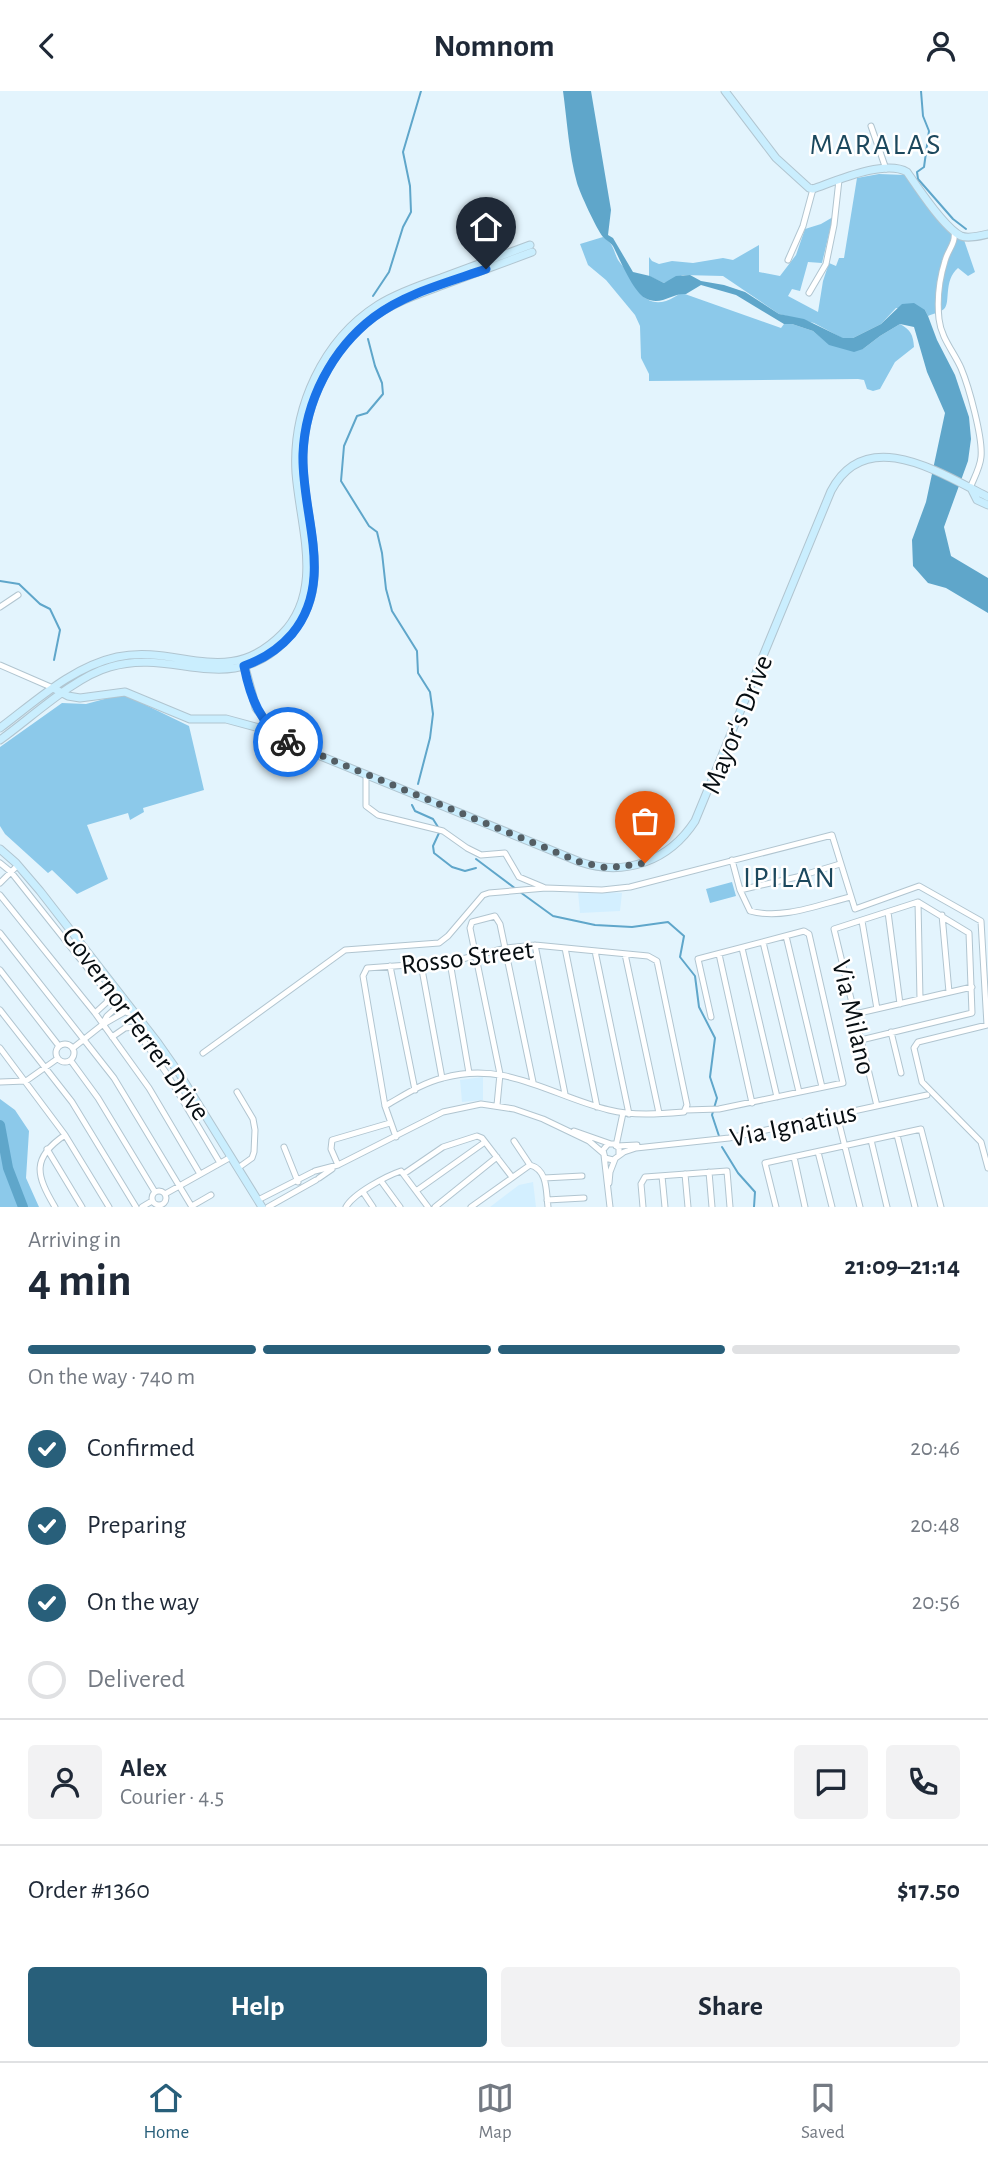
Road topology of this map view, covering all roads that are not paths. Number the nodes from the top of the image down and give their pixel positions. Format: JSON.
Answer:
{"nodes":[{"id":1,"x":725,"y":91,"type":"edge"},
{"id":2,"x":871,"y":126,"type":"dead end"},
{"id":3,"x":886,"y":169,"type":"junction"},
{"id":4,"x":839,"y":180,"type":"junction"},
{"id":5,"x":813,"y":189,"type":"junction"},
{"id":6,"x":954,"y":231,"type":"junction"},
{"id":7,"x":988,"y":234,"type":"edge"},
{"id":8,"x":531,"y":249,"type":"dead end"},
{"id":9,"x":788,"y":260,"type":"dead end"},
{"id":10,"x":809,"y":293,"type":"dead end"},
{"id":11,"x":968,"y":487,"type":"junction"},
{"id":12,"x":988,"y":497,"type":"edge"},
{"id":13,"x":988,"y":505,"type":"edge"},
{"id":14,"x":18,"y":595,"type":"dead end"},
{"id":15,"x":0,"y":607,"type":"edge"},
{"id":16,"x":244,"y":662,"type":"junction"},
{"id":17,"x":0,"y":665,"type":"edge"},
{"id":18,"x":53,"y":688,"type":"junction"},
{"id":19,"x":63,"y":694,"type":"junction"},
{"id":20,"x":0,"y":727,"type":"edge"},
{"id":21,"x":277,"y":735,"type":"junction"},
{"id":22,"x":0,"y":740,"type":"edge"},
{"id":23,"x":366,"y":775,"type":"junction"},
{"id":24,"x":0,"y":849,"type":"edge"},
{"id":25,"x":732,"y":860,"type":"junction"},
{"id":26,"x":0,"y":863,"type":"edge"},
{"id":27,"x":840,"y":864,"type":"junction"},
{"id":28,"x":18,"y":865,"type":"junction"},
{"id":29,"x":11,"y":872,"type":"junction"},
{"id":30,"x":0,"y":883,"type":"edge"},
{"id":31,"x":545,"y":888,"type":"junction"},
{"id":32,"x":740,"y":890,"type":"junction"},
{"id":33,"x":0,"y":895,"type":"edge"},
{"id":34,"x":850,"y":897,"type":"junction"},
{"id":35,"x":918,"y":902,"type":"junction"},
{"id":36,"x":888,"y":912,"type":"junction"},
{"id":37,"x":942,"y":915,"type":"junction"},
{"id":38,"x":862,"y":921,"type":"junction"},
{"id":39,"x":0,"y":933,"type":"edge"},
{"id":40,"x":786,"y":936,"type":"junction"},
{"id":41,"x":763,"y":942,"type":"junction"},
{"id":42,"x":535,"y":945,"type":"junction"},
{"id":43,"x":506,"y":948,"type":"junction"},
{"id":44,"x":565,"y":948,"type":"junction"},
{"id":45,"x":742,"y":948,"type":"junction"},
{"id":46,"x":595,"y":951,"type":"junction"},
{"id":47,"x":625,"y":954,"type":"junction"},
{"id":48,"x":719,"y":954,"type":"junction"},
{"id":49,"x":478,"y":956,"type":"junction"},
{"id":50,"x":450,"y":962,"type":"junction"},
{"id":51,"x":421,"y":964,"type":"junction"},
{"id":52,"x":390,"y":966,"type":"junction"},
{"id":53,"x":0,"y":970,"type":"edge"},
{"id":54,"x":972,"y":987,"type":"junction"},
{"id":55,"x":949,"y":992,"type":"junction"},
{"id":56,"x":124,"y":998,"type":"junction"},
{"id":57,"x":920,"y":999,"type":"junction"},
{"id":58,"x":900,"y":1004,"type":"junction"},
{"id":59,"x":118,"y":1006,"type":"junction"},
{"id":60,"x":877,"y":1009,"type":"junction"},
{"id":61,"x":0,"y":1010,"type":"edge"},
{"id":62,"x":133,"y":1010,"type":"junction"},
{"id":63,"x":94,"y":1013,"type":"junction"},
{"id":64,"x":123,"y":1013,"type":"junction"},
{"id":65,"x":855,"y":1014,"type":"junction"},
{"id":66,"x":711,"y":1017,"type":"dead end"},
{"id":67,"x":102,"y":1025,"type":"junction"},
{"id":68,"x":891,"y":1033,"type":"junction"},
{"id":69,"x":112,"y":1037,"type":"junction"},
{"id":70,"x":83,"y":1039,"type":"junction"},
{"id":71,"x":861,"y":1040,"type":"junction"},
{"id":72,"x":59,"y":1046,"type":"junction"},
{"id":73,"x":0,"y":1048,"type":"edge"},
{"id":74,"x":73,"y":1048,"type":"junction"},
{"id":75,"x":204,"y":1053,"type":"dead end"},
{"id":76,"x":57,"y":1059,"type":"junction"},
{"id":77,"x":71,"y":1061,"type":"junction"},
{"id":78,"x":45,"y":1068,"type":"junction"},
{"id":79,"x":469,"y":1073,"type":"junction"},
{"id":80,"x":901,"y":1073,"type":"dead end"},
{"id":81,"x":500,"y":1074,"type":"junction"},
{"id":82,"x":442,"y":1078,"type":"junction"},
{"id":83,"x":26,"y":1081,"type":"junction"},
{"id":84,"x":0,"y":1082,"type":"edge"},
{"id":85,"x":533,"y":1082,"type":"junction"},
{"id":86,"x":822,"y":1087,"type":"junction"},
{"id":87,"x":415,"y":1090,"type":"junction"},
{"id":88,"x":237,"y":1092,"type":"dead end"},
{"id":89,"x":799,"y":1092,"type":"junction"},
{"id":90,"x":565,"y":1094,"type":"junction"},
{"id":91,"x":927,"y":1095,"type":"dead end"},
{"id":92,"x":777,"y":1097,"type":"junction"},
{"id":93,"x":752,"y":1103,"type":"junction"},
{"id":94,"x":497,"y":1105,"type":"junction"},
{"id":95,"x":385,"y":1106,"type":"junction"},
{"id":96,"x":877,"y":1106,"type":"junction"},
{"id":97,"x":597,"y":1107,"type":"junction"},
{"id":98,"x":686,"y":1110,"type":"junction"},
{"id":99,"x":626,"y":1113,"type":"junction"},
{"id":100,"x":659,"y":1113,"type":"junction"},
{"id":101,"x":837,"y":1115,"type":"junction"},
{"id":102,"x":390,"y":1123,"type":"junction"},
{"id":103,"x":557,"y":1126,"type":"junction"},
{"id":104,"x":65,"y":1135,"type":"junction"},
{"id":105,"x":897,"y":1135,"type":"junction"},
{"id":106,"x":396,"y":1137,"type":"junction"},
{"id":107,"x":871,"y":1140,"type":"junction"},
{"id":108,"x":514,"y":1141,"type":"dead end"},
{"id":109,"x":485,"y":1142,"type":"junction"},
{"id":110,"x":615,"y":1144,"type":"junction"},
{"id":111,"x":657,"y":1145,"type":"junction"},
{"id":112,"x":846,"y":1146,"type":"junction"},
{"id":113,"x":284,"y":1147,"type":"dead end"},
{"id":114,"x":47,"y":1149,"type":"junction"},
{"id":115,"x":818,"y":1152,"type":"junction"},
{"id":116,"x":603,"y":1154,"type":"junction"},
{"id":117,"x":231,"y":1157,"type":"junction"},
{"id":118,"x":497,"y":1157,"type":"junction"},
{"id":119,"x":617,"y":1157,"type":"junction"},
{"id":120,"x":794,"y":1157,"type":"junction"},
{"id":121,"x":220,"y":1163,"type":"junction"},
{"id":122,"x":338,"y":1165,"type":"junction"},
{"id":123,"x":530,"y":1165,"type":"junction"},
{"id":124,"x":988,"y":1167,"type":"edge"},
{"id":125,"x":237,"y":1168,"type":"junction"},
{"id":126,"x":709,"y":1173,"type":"junction"},
{"id":127,"x":200,"y":1174,"type":"junction"},
{"id":128,"x":405,"y":1174,"type":"junction"},
{"id":129,"x":685,"y":1174,"type":"junction"},
{"id":130,"x":582,"y":1176,"type":"dead end"},
{"id":131,"x":662,"y":1176,"type":"junction"},
{"id":132,"x":512,"y":1177,"type":"junction"},
{"id":133,"x":544,"y":1178,"type":"junction"},
{"id":134,"x":298,"y":1181,"type":"junction"},
{"id":135,"x":381,"y":1181,"type":"junction"},
{"id":136,"x":179,"y":1186,"type":"junction"},
{"id":137,"x":301,"y":1188,"type":"junction"},
{"id":138,"x":282,"y":1189,"type":"junction"},
{"id":139,"x":416,"y":1191,"type":"junction"},
{"id":140,"x":155,"y":1192,"type":"junction"},
{"id":141,"x":363,"y":1192,"type":"junction"},
{"id":142,"x":609,"y":1193,"type":"junction"},
{"id":143,"x":165,"y":1194,"type":"junction"},
{"id":144,"x":211,"y":1195,"type":"dead end"},
{"id":145,"x":286,"y":1197,"type":"junction"},
{"id":146,"x":584,"y":1198,"type":"dead end"},
{"id":147,"x":152,"y":1201,"type":"junction"},
{"id":148,"x":260,"y":1204,"type":"edge"},
{"id":149,"x":548,"y":1204,"type":"edge"},
{"id":150,"x":163,"y":1206,"type":"edge"},
{"id":151,"x":55,"y":1207,"type":"edge"},
{"id":152,"x":82,"y":1207,"type":"edge"},
{"id":153,"x":109,"y":1207,"type":"edge"},
{"id":154,"x":136,"y":1207,"type":"edge"},
{"id":155,"x":142,"y":1207,"type":"edge"},
{"id":156,"x":192,"y":1207,"type":"edge"},
{"id":157,"x":268,"y":1207,"type":"edge"},
{"id":158,"x":346,"y":1207,"type":"edge"},
{"id":159,"x":373,"y":1207,"type":"edge"},
{"id":160,"x":400,"y":1207,"type":"edge"},
{"id":161,"x":428,"y":1207,"type":"edge"},
{"id":162,"x":435,"y":1207,"type":"edge"},
{"id":163,"x":471,"y":1207,"type":"edge"},
{"id":164,"x":610,"y":1207,"type":"edge"},
{"id":165,"x":643,"y":1207,"type":"edge"},
{"id":166,"x":665,"y":1207,"type":"edge"},
{"id":167,"x":688,"y":1207,"type":"edge"},
{"id":168,"x":712,"y":1207,"type":"edge"},
{"id":169,"x":730,"y":1207,"type":"edge"},
{"id":170,"x":776,"y":1207,"type":"edge"},
{"id":171,"x":805,"y":1207,"type":"edge"},
{"id":172,"x":832,"y":1207,"type":"edge"},
{"id":173,"x":860,"y":1207,"type":"edge"},
{"id":174,"x":887,"y":1207,"type":"edge"},
{"id":175,"x":915,"y":1207,"type":"edge"},
{"id":176,"x":941,"y":1207,"type":"edge"}],
"edges":[{"from":1,"to":5,"type":"street"},
{"from":2,"to":3,"type":"street"},
{"from":3,"to":4,"type":"street"},
{"from":3,"to":6,"type":"street"},
{"from":4,"to":5,"type":"street"},
{"from":4,"to":10,"type":"street"},
{"from":5,"to":9,"type":"street"},
{"from":6,"to":7,"type":"street"},
{"from":6,"to":11,"type":"street"},
{"from":8,"to":16,"type":"street"},
{"from":11,"to":12,"type":"street","name":"Mayor's Drive"},
{"from":11,"to":13,"type":"street","name":"Mayor's Drive"},
{"from":11,"to":23,"type":"street","name":"Mayor's Drive"},
{"from":14,"to":15,"type":"street"},
{"from":16,"to":18,"type":"street"},
{"from":16,"to":19,"type":"street"},
{"from":16,"to":21,"type":"street"},
{"from":17,"to":18,"type":"street"},
{"from":18,"to":19,"type":"street","name":"Mayor's Drive"},
{"from":18,"to":20,"type":"street"},
{"from":19,"to":21,"type":"street","name":"Mayor's Drive"},
{"from":19,"to":22,"type":"street"},
{"from":21,"to":23,"type":"street","name":"Mayor's Drive"},
{"from":23,"to":31,"type":"street"},
{"from":24,"to":28,"type":"street","name":"Governor Ferrer Drive"},
{"from":25,"to":27,"type":"street"},
{"from":25,"to":31,"type":"street"},
{"from":25,"to":32,"type":"street"},
{"from":26,"to":29,"type":"street"},
{"from":27,"to":32,"type":"street"},
{"from":27,"to":34,"type":"street"},
{"from":28,"to":29,"type":"street"},
{"from":28,"to":56,"type":"street","name":"Governor Ferrer Drive"},
{"from":29,"to":30,"type":"street"},
{"from":29,"to":63,"type":"street"},
{"from":31,"to":75,"type":"street"},
{"from":32,"to":34,"type":"street"},
{"from":33,"to":63,"type":"street"},
{"from":34,"to":124,"type":"street"},
{"from":35,"to":36,"type":"street"},
{"from":35,"to":37,"type":"street"},
{"from":35,"to":57,"type":"street"},
{"from":36,"to":38,"type":"street"},
{"from":36,"to":58,"type":"street"},
{"from":37,"to":54,"type":"street"},
{"from":37,"to":55,"type":"street"},
{"from":38,"to":60,"type":"street"},
{"from":38,"to":65,"type":"street","name":"Via Milano"},
{"from":39,"to":70,"type":"street"},
{"from":40,"to":41,"type":"street"},
{"from":40,"to":86,"type":"street"},
{"from":40,"to":86,"type":"street"},
{"from":41,"to":45,"type":"street"},
{"from":41,"to":89,"type":"street"},
{"from":42,"to":43,"type":"street","name":"Rosso Street"},
{"from":42,"to":44,"type":"street","name":"Rosso Street"},
{"from":42,"to":90,"type":"street"},
{"from":43,"to":49,"type":"street","name":"Rosso Street"},
{"from":43,"to":49,"type":"street"},
{"from":43,"to":85,"type":"street"},
{"from":44,"to":46,"type":"street","name":"Rosso Street"},
{"from":44,"to":97,"type":"street"},
{"from":45,"to":48,"type":"street"},
{"from":45,"to":92,"type":"street"},
{"from":46,"to":47,"type":"street","name":"Rosso Street"},
{"from":46,"to":99,"type":"street"},
{"from":47,"to":98,"type":"street","name":"Rosso Street"},
{"from":47,"to":100,"type":"street"},
{"from":48,"to":66,"type":"street"},
{"from":48,"to":93,"type":"street"},
{"from":49,"to":50,"type":"street","name":"Rosso Street"},
{"from":49,"to":81,"type":"street"},
{"from":50,"to":51,"type":"street","name":"Rosso Street"},
{"from":50,"to":79,"type":"street"},
{"from":51,"to":52,"type":"street","name":"Rosso Street"},
{"from":51,"to":82,"type":"street"},
{"from":52,"to":87,"type":"street"},
{"from":52,"to":95,"type":"street","name":"Rosso Street"},
{"from":53,"to":72,"type":"street"},
{"from":54,"to":55,"type":"street"},
{"from":54,"to":68,"type":"street"},
{"from":55,"to":57,"type":"street"},
{"from":56,"to":59,"type":"street"},
{"from":56,"to":62,"type":"street","name":"Governor Ferrer Drive"},
{"from":57,"to":58,"type":"street"},
{"from":58,"to":60,"type":"street"},
{"from":59,"to":64,"type":"street"},
{"from":59,"to":67,"type":"street"},
{"from":60,"to":65,"type":"street"},
{"from":61,"to":78,"type":"street"},
{"from":62,"to":64,"type":"street"},
{"from":62,"to":117,"type":"street","name":"Governor Ferrer Drive"},
{"from":63,"to":67,"type":"street"},
{"from":64,"to":67,"type":"street"},
{"from":65,"to":71,"type":"street","name":"Via Milano"},
{"from":67,"to":69,"type":"street"},
{"from":67,"to":70,"type":"street"},
{"from":68,"to":71,"type":"street"},
{"from":68,"to":80,"type":"street"},
{"from":69,"to":121,"type":"street"},
{"from":69,"to":127,"type":"street"},
{"from":70,"to":74,"type":"street"},
{"from":70,"to":136,"type":"street"},
{"from":71,"to":96,"type":"street","name":"Via Milano"},
{"from":72,"to":74,"type":"street"},
{"from":72,"to":76,"type":"street"},
{"from":73,"to":83,"type":"street"},
{"from":74,"to":77,"type":"street"},
{"from":76,"to":77,"type":"street"},
{"from":76,"to":78,"type":"street"},
{"from":77,"to":140,"type":"street"},
{"from":78,"to":83,"type":"street"},
{"from":78,"to":154,"type":"street"},
{"from":79,"to":81,"type":"street"},
{"from":79,"to":82,"type":"street"},
{"from":81,"to":85,"type":"street"},
{"from":81,"to":94,"type":"street"},
{"from":82,"to":87,"type":"street"},
{"from":83,"to":84,"type":"street"},
{"from":83,"to":104,"type":"street"},
{"from":85,"to":90,"type":"street"},
{"from":86,"to":89,"type":"street"},
{"from":87,"to":95,"type":"street"},
{"from":88,"to":125,"type":"street"},
{"from":89,"to":92,"type":"street"},
{"from":90,"to":97,"type":"street"},
{"from":91,"to":96,"type":"street","name":"Via Ignatius"},
{"from":92,"to":93,"type":"street"},
{"from":93,"to":98,"type":"street"},
{"from":94,"to":103,"type":"street","name":"Via Ignatius"},
{"from":94,"to":106,"type":"street","name":"Via Ignatius"},
{"from":95,"to":102,"type":"street"},
{"from":96,"to":101,"type":"street","name":"Via Ignatius"},
{"from":97,"to":99,"type":"street"},
{"from":98,"to":100,"type":"street"},
{"from":99,"to":100,"type":"street"},
{"from":99,"to":110,"type":"street"},
{"from":101,"to":111,"type":"street","name":"Via Ignatius"},
{"from":101,"to":112,"type":"street"},
{"from":102,"to":106,"type":"street"},
{"from":102,"to":122,"type":"street"},
{"from":103,"to":110,"type":"street","name":"Via Ignatius"},
{"from":103,"to":116,"type":"street","name":"Via Ignatius"},
{"from":104,"to":114,"type":"street"},
{"from":104,"to":153,"type":"street"},
{"from":105,"to":107,"type":"street"},
{"from":105,"to":175,"type":"street"},
{"from":105,"to":176,"type":"street"},
{"from":106,"to":122,"type":"street","name":"Via Ignatius"},
{"from":107,"to":112,"type":"street"},
{"from":107,"to":174,"type":"street"},
{"from":108,"to":123,"type":"street"},
{"from":109,"to":118,"type":"street"},
{"from":109,"to":128,"type":"street"},
{"from":109,"to":139,"type":"street"},
{"from":110,"to":111,"type":"street","name":"Via Ignatius"},
{"from":110,"to":116,"type":"street"},
{"from":110,"to":119,"type":"street"},
{"from":111,"to":119,"type":"street","name":"Via Ignatius"},
{"from":112,"to":115,"type":"street"},
{"from":112,"to":173,"type":"street"},
{"from":113,"to":134,"type":"street"},
{"from":114,"to":151,"type":"street"},
{"from":114,"to":152,"type":"street"},
{"from":115,"to":120,"type":"street"},
{"from":115,"to":172,"type":"street"},
{"from":116,"to":119,"type":"street","name":"Via Ignatius"},
{"from":116,"to":142,"type":"street"},
{"from":117,"to":121,"type":"street"},
{"from":117,"to":125,"type":"street","name":"Governor Ferrer Drive"},
{"from":118,"to":132,"type":"street"},
{"from":118,"to":162,"type":"street"},
{"from":119,"to":142,"type":"street"},
{"from":120,"to":170,"type":"street"},
{"from":120,"to":171,"type":"street"},
{"from":121,"to":127,"type":"street"},
{"from":122,"to":134,"type":"street","name":"Via Ignatius"},
{"from":122,"to":137,"type":"street","name":"Via Ignatius"},
{"from":123,"to":132,"type":"street"},
{"from":123,"to":133,"type":"street"},
{"from":125,"to":148,"type":"street","name":"Governor Ferrer Drive"},
{"from":126,"to":129,"type":"street"},
{"from":126,"to":168,"type":"street"},
{"from":126,"to":169,"type":"street"},
{"from":127,"to":136,"type":"street"},
{"from":128,"to":135,"type":"street"},
{"from":128,"to":139,"type":"street"},
{"from":129,"to":131,"type":"street"},
{"from":129,"to":167,"type":"street"},
{"from":130,"to":133,"type":"street"},
{"from":131,"to":165,"type":"street"},
{"from":131,"to":166,"type":"street"},
{"from":132,"to":163,"type":"street"},
{"from":133,"to":149,"type":"street"},
{"from":134,"to":137,"type":"street"},
{"from":134,"to":138,"type":"street","name":"Via Ignatius"},
{"from":135,"to":141,"type":"street"},
{"from":135,"to":160,"type":"street"},
{"from":136,"to":143,"type":"street"},
{"from":136,"to":156,"type":"street"},
{"from":137,"to":145,"type":"street","name":"Via Ignatius"},
{"from":138,"to":145,"type":"street"},
{"from":138,"to":148,"type":"street","name":"Via Ignatius"},
{"from":139,"to":161,"type":"street"},
{"from":140,"to":143,"type":"street"},
{"from":140,"to":147,"type":"street"},
{"from":141,"to":158,"type":"street"},
{"from":141,"to":159,"type":"street"},
{"from":142,"to":164,"type":"street"},
{"from":143,"to":150,"type":"street"},
{"from":144,"to":156,"type":"street"},
{"from":145,"to":157,"type":"street","name":"Via Ignatius"},
{"from":146,"to":149,"type":"street"},
{"from":147,"to":150,"type":"street"},
{"from":147,"to":155,"type":"street"}]}
